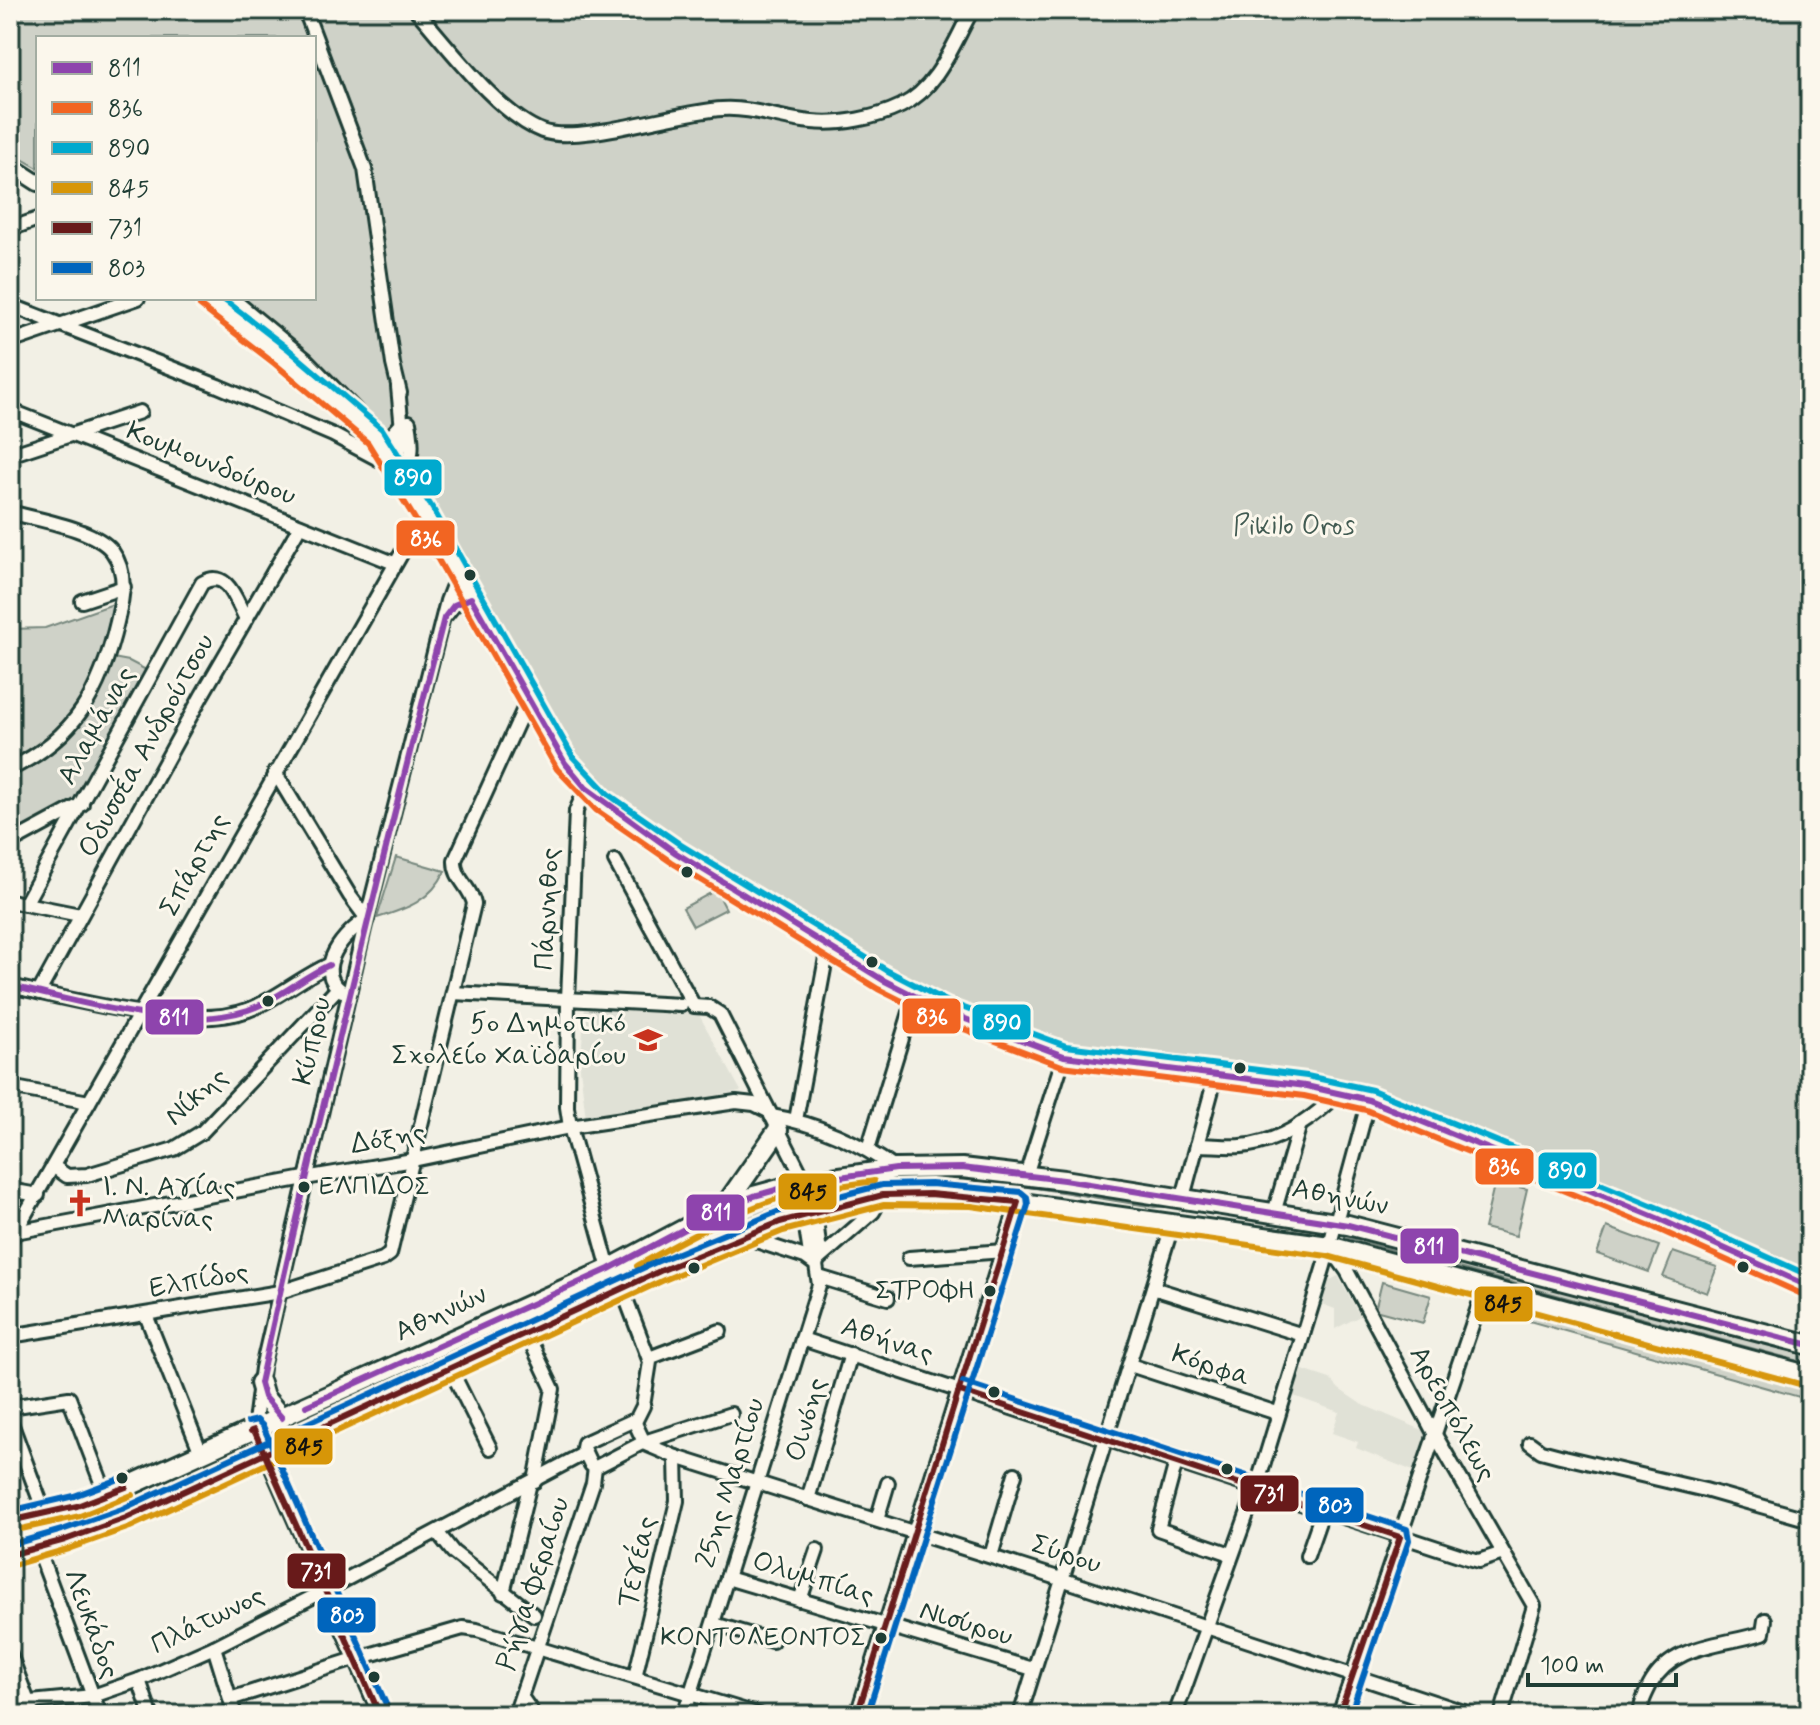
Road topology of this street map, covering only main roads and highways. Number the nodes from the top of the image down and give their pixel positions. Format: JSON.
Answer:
{"nodes":[{"id":1,"x":10,"y":155,"type":"edge"},
{"id":2,"x":10,"y":165,"type":"edge"},
{"id":3,"x":36,"y":170,"type":"edge"},
{"id":4,"x":36,"y":182,"type":"edge"},
{"id":5,"x":209,"y":300,"type":"edge"},
{"id":6,"x":232,"y":300,"type":"edge"},
{"id":7,"x":402,"y":425,"type":"road end"},
{"id":8,"x":372,"y":433,"type":"junction"},
{"id":9,"x":772,"y":1119,"type":"road end"},
{"id":10,"x":722,"y":1209,"type":"junction"},
{"id":11,"x":1810,"y":1287,"type":"edge"},
{"id":12,"x":1810,"y":1345,"type":"edge"},
{"id":13,"x":261,"y":1376,"type":"road end"},
{"id":14,"x":1810,"y":1376,"type":"edge"},
{"id":15,"x":282,"y":1418,"type":"junction"},
{"id":16,"x":10,"y":1521,"type":"edge"},
{"id":17,"x":10,"y":1555,"type":"edge"}],
"edges":[{"from":1,"to":3,"type":"main road"},
{"from":2,"to":4,"type":"main road"},
{"from":5,"to":8,"type":"main road"},
{"from":6,"to":8,"type":"main road"},
{"from":7,"to":8,"type":"main road"},
{"from":8,"to":11,"type":"main road"},
{"from":9,"to":10,"type":"highway"},
{"from":10,"to":12,"type":"highway","name":"Αθηνών"},
{"from":10,"to":15,"type":"highway","name":"Αθηνών"},
{"from":13,"to":15,"type":"highway"},
{"from":14,"to":17,"type":"highway","name":"Αθηνών"},
{"from":15,"to":16,"type":"highway","name":"Αθηνών"}]}
